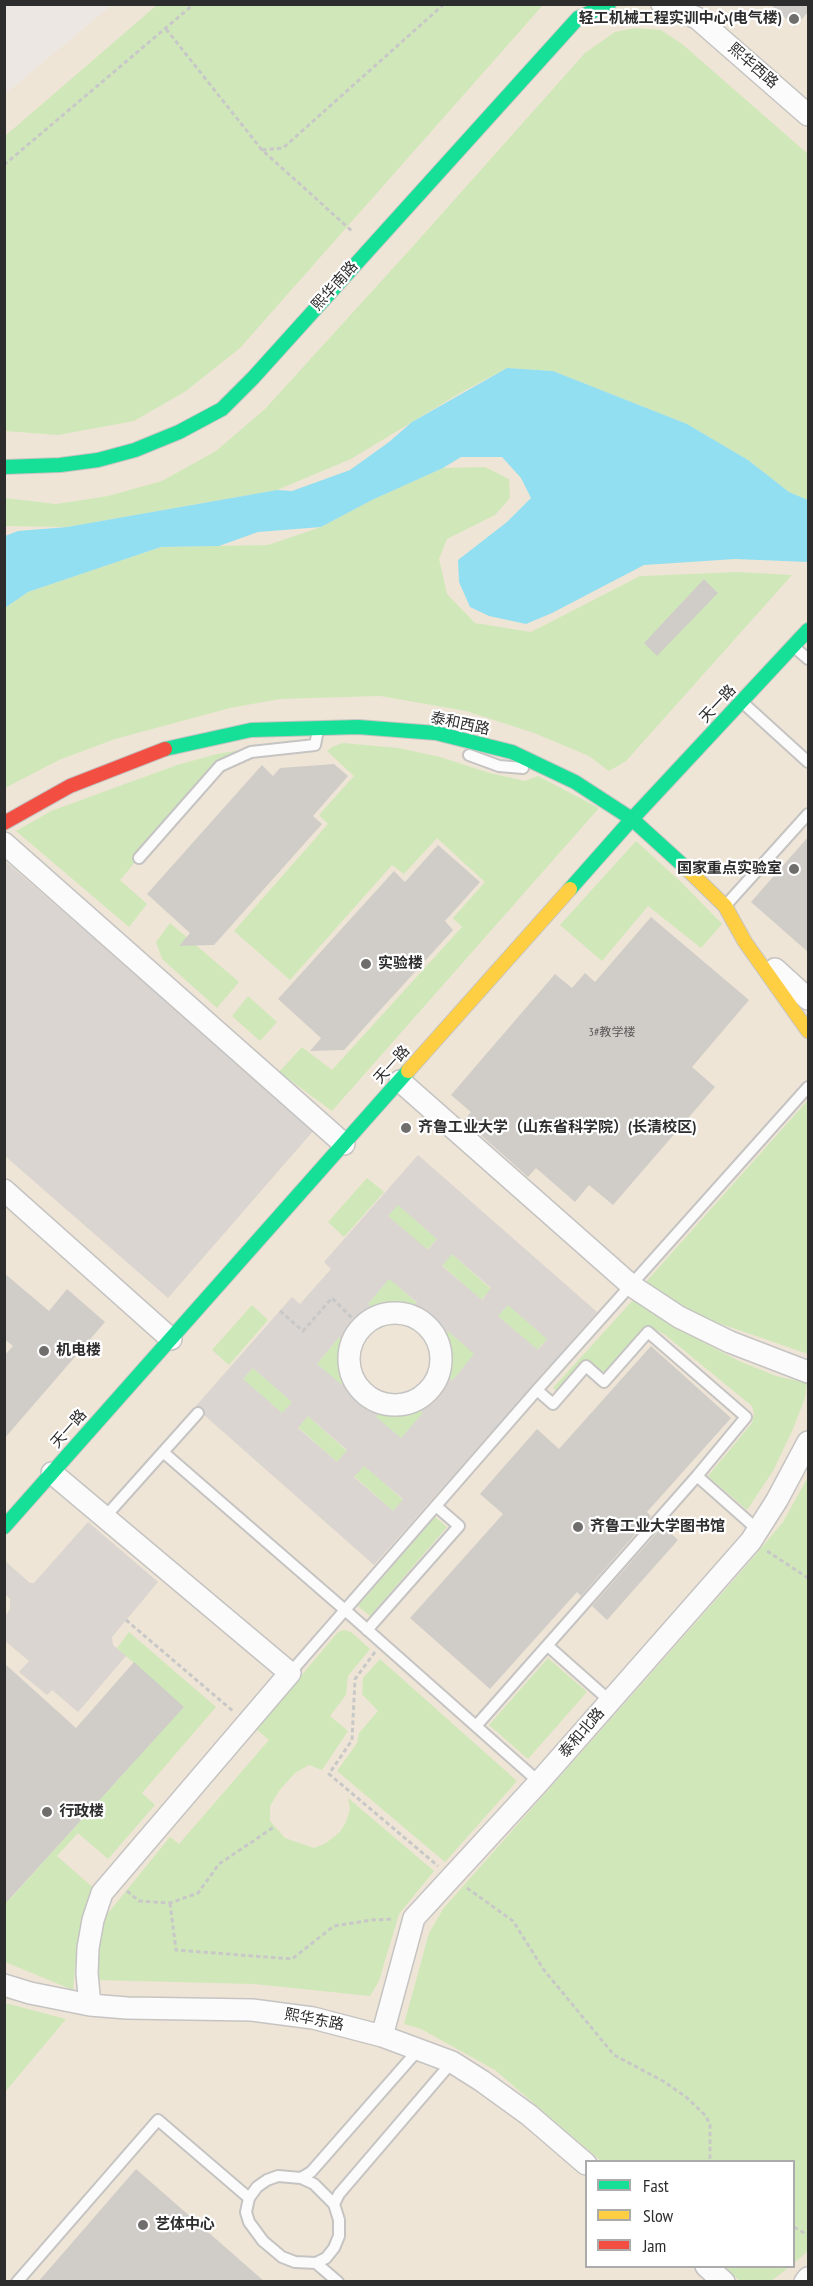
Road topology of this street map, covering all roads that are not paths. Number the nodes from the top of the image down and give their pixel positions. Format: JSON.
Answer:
{"nodes":[{"id":1,"x":609,"y":4,"type":"edge"},
{"id":2,"x":672,"y":6,"type":"edge"},
{"id":3,"x":808,"y":115,"type":"edge"},
{"id":4,"x":4,"y":467,"type":"edge"},
{"id":5,"x":808,"y":630,"type":"edge"},
{"id":6,"x":794,"y":647,"type":"junction"},
{"id":7,"x":808,"y":659,"type":"edge"},
{"id":8,"x":742,"y":702,"type":"junction"},
{"id":9,"x":317,"y":735,"type":"junction"},
{"id":10,"x":419,"y":743,"type":"dead end"},
{"id":11,"x":462,"y":752,"type":"dead end"},
{"id":12,"x":201,"y":753,"type":"dead end"},
{"id":13,"x":808,"y":762,"type":"edge"},
{"id":14,"x":541,"y":766,"type":"junction"},
{"id":15,"x":106,"y":771,"type":"junction"},
{"id":16,"x":138,"y":772,"type":"dead end"},
{"id":17,"x":808,"y":814,"type":"edge"},
{"id":18,"x":632,"y":819,"type":"junction"},
{"id":19,"x":4,"y":823,"type":"edge"},
{"id":20,"x":4,"y":843,"type":"edge"},
{"id":21,"x":139,"y":858,"type":"dead end"},
{"id":22,"x":725,"y":906,"type":"junction"},
{"id":23,"x":746,"y":942,"type":"junction"},
{"id":24,"x":808,"y":999,"type":"edge"},
{"id":25,"x":808,"y":1031,"type":"edge"},
{"id":26,"x":400,"y":1081,"type":"junction"},
{"id":27,"x":808,"y":1087,"type":"edge"},
{"id":28,"x":344,"y":1144,"type":"junction"},
{"id":29,"x":4,"y":1190,"type":"edge"},
{"id":30,"x":632,"y":1286,"type":"junction"},
{"id":31,"x":361,"y":1327,"type":"joint"},
{"id":32,"x":171,"y":1339,"type":"junction"},
{"id":33,"x":808,"y":1372,"type":"edge"},
{"id":34,"x":537,"y":1390,"type":"junction"},
{"id":35,"x":198,"y":1413,"type":"dead end"},
{"id":36,"x":808,"y":1442,"type":"edge"},
{"id":37,"x":163,"y":1452,"type":"junction"},
{"id":38,"x":52,"y":1473,"type":"junction"},
{"id":39,"x":697,"y":1476,"type":"junction"},
{"id":40,"x":436,"y":1506,"type":"junction"},
{"id":41,"x":105,"y":1517,"type":"junction"},
{"id":42,"x":4,"y":1527,"type":"edge"},
{"id":43,"x":755,"y":1536,"type":"junction"},
{"id":44,"x":345,"y":1610,"type":"junction"},
{"id":45,"x":367,"y":1630,"type":"junction"},
{"id":46,"x":548,"y":1646,"type":"junction"},
{"id":47,"x":290,"y":1673,"type":"junction"},
{"id":48,"x":610,"y":1701,"type":"junction"},
{"id":49,"x":476,"y":1726,"type":"junction"},
{"id":50,"x":539,"y":1782,"type":"junction"},
{"id":51,"x":4,"y":1985,"type":"edge"},
{"id":52,"x":90,"y":2004,"type":"junction"},
{"id":53,"x":382,"y":2036,"type":"junction"},
{"id":54,"x":419,"y":2049,"type":"junction"},
{"id":55,"x":452,"y":2062,"type":"junction"},
{"id":56,"x":585,"y":2163,"type":"edge"},
{"id":57,"x":301,"y":2178,"type":"junction"},
{"id":58,"x":249,"y":2198,"type":"junction"},
{"id":59,"x":334,"y":2205,"type":"junction"},
{"id":60,"x":316,"y":2263,"type":"junction"},
{"id":61,"x":708,"y":2268,"type":"edge"},
{"id":62,"x":808,"y":2278,"type":"edge"},
{"id":63,"x":17,"y":2282,"type":"edge"},
{"id":64,"x":338,"y":2282,"type":"edge"},
{"id":65,"x":724,"y":2282,"type":"edge"},
{"id":66,"x":805,"y":2282,"type":"edge"}],
"edges":[{"from":1,"to":4,"type":"street","name":"熙华南路"},
{"from":2,"to":3,"type":"street","name":"熙华西路"},
{"from":5,"to":6,"type":"street","name":"天一路"},
{"from":6,"to":7,"type":"lane"},
{"from":6,"to":8,"type":"street","name":"天一路"},
{"from":8,"to":13,"type":"lane"},
{"from":8,"to":18,"type":"street","name":"天一路"},
{"from":9,"to":10,"type":"lane"},
{"from":9,"to":12,"type":"lane"},
{"from":9,"to":21,"type":"lane"},
{"from":11,"to":14,"type":"lane"},
{"from":14,"to":15,"type":"street","name":"泰和西路"},
{"from":14,"to":18,"type":"street","name":"泰和西路"},
{"from":15,"to":16,"type":"lane"},
{"from":15,"to":19,"type":"street","name":"泰和西路"},
{"from":17,"to":22,"type":"lane"},
{"from":18,"to":22,"type":"street","name":"泰和西路"},
{"from":18,"to":26,"type":"street","name":"天一路"},
{"from":20,"to":28,"type":"street"},
{"from":22,"to":23,"type":"street","name":"泰和西路"},
{"from":23,"to":24,"type":"street"},
{"from":23,"to":25,"type":"street","name":"泰和西路"},
{"from":26,"to":28,"type":"street","name":"天一路"},
{"from":26,"to":30,"type":"street"},
{"from":27,"to":30,"type":"lane"},
{"from":28,"to":32,"type":"street","name":"天一路"},
{"from":29,"to":32,"type":"street"},
{"from":30,"to":33,"type":"street"},
{"from":30,"to":34,"type":"lane"},
{"from":31,"to":31,"type":"street"},
{"from":32,"to":38,"type":"street","name":"天一路"},
{"from":34,"to":39,"type":"lane"},
{"from":34,"to":40,"type":"lane"},
{"from":35,"to":37,"type":"lane"},
{"from":36,"to":43,"type":"street","name":"泰和北路"},
{"from":37,"to":41,"type":"lane"},
{"from":37,"to":44,"type":"lane"},
{"from":38,"to":41,"type":"street"},
{"from":38,"to":42,"type":"street","name":"天一路"},
{"from":39,"to":43,"type":"lane"},
{"from":39,"to":46,"type":"lane"},
{"from":40,"to":44,"type":"lane"},
{"from":40,"to":45,"type":"lane"},
{"from":41,"to":47,"type":"street"},
{"from":43,"to":48,"type":"street","name":"泰和北路"},
{"from":44,"to":45,"type":"lane"},
{"from":44,"to":47,"type":"lane"},
{"from":45,"to":49,"type":"lane"},
{"from":46,"to":48,"type":"lane"},
{"from":46,"to":49,"type":"lane"},
{"from":47,"to":52,"type":"street"},
{"from":48,"to":50,"type":"street","name":"泰和北路"},
{"from":49,"to":50,"type":"lane"},
{"from":50,"to":53,"type":"street","name":"泰和北路"},
{"from":51,"to":52,"type":"street","name":"熙华东路"},
{"from":52,"to":53,"type":"street","name":"熙华东路"},
{"from":53,"to":54,"type":"street","name":"熙华东路"},
{"from":54,"to":55,"type":"street","name":"熙华东路"},
{"from":54,"to":57,"type":"lane"},
{"from":55,"to":56,"type":"street","name":"熙华东路"},
{"from":55,"to":59,"type":"lane"},
{"from":57,"to":58,"type":"lane"},
{"from":57,"to":59,"type":"lane"},
{"from":58,"to":60,"type":"lane"},
{"from":58,"to":63,"type":"lane"},
{"from":59,"to":60,"type":"lane"},
{"from":60,"to":64,"type":"lane"},
{"from":61,"to":65,"type":"street"},
{"from":62,"to":66,"type":"street"}]}
